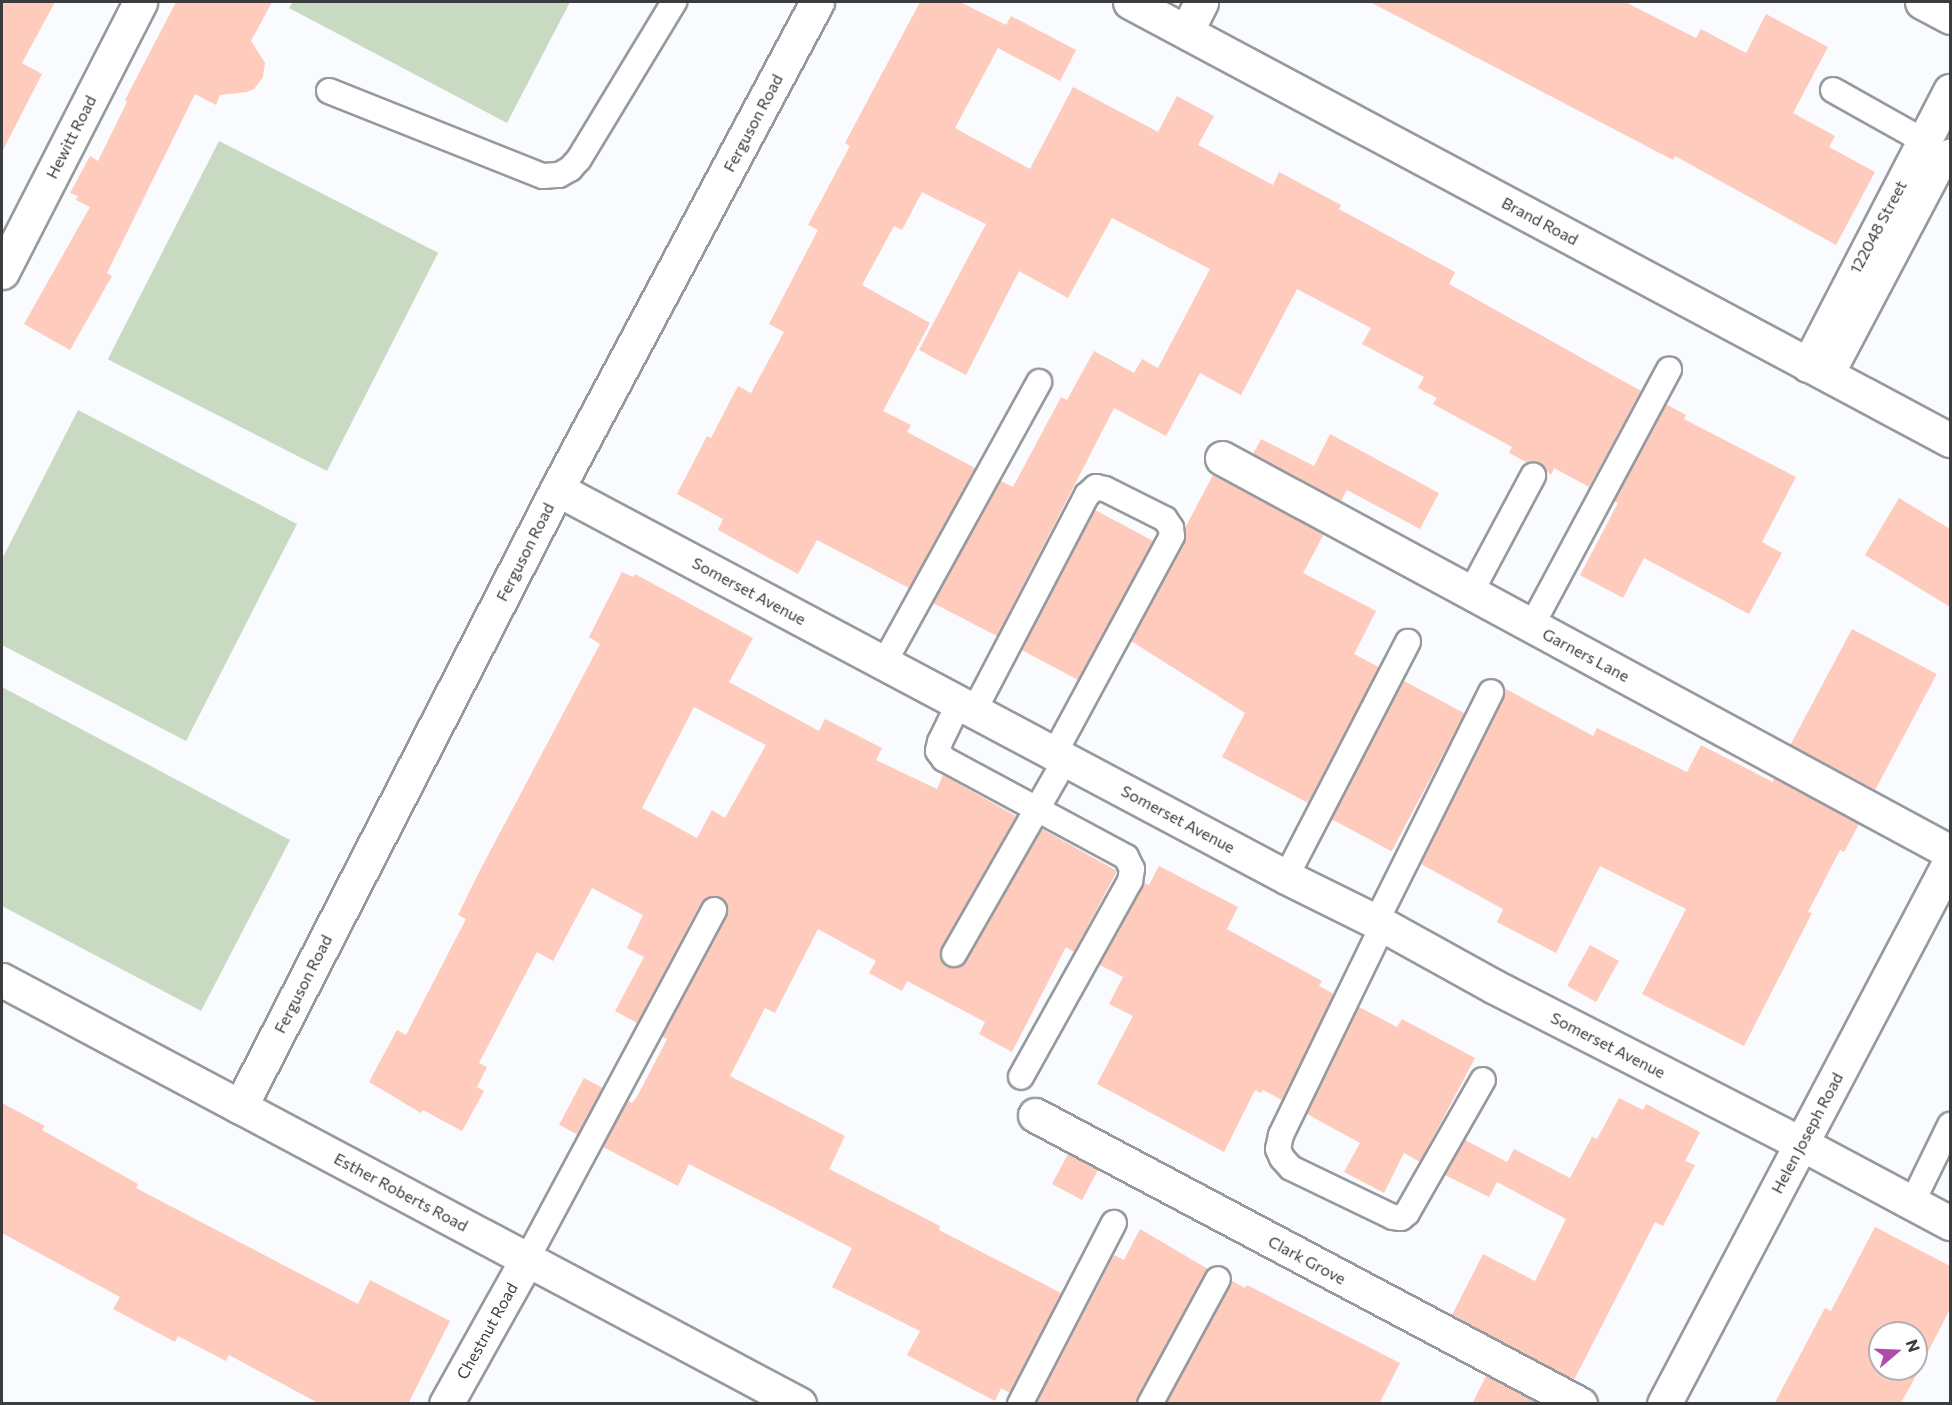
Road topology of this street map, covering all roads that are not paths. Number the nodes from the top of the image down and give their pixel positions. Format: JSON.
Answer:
{"nodes":[{"id":1,"x":140,"y":2,"type":"edge"},
{"id":2,"x":674,"y":2,"type":"edge"},
{"id":3,"x":817,"y":2,"type":"edge"},
{"id":4,"x":1130,"y":2,"type":"edge"},
{"id":5,"x":1201,"y":2,"type":"edge"},
{"id":6,"x":1922,"y":2,"type":"edge"},
{"id":7,"x":1950,"y":17,"type":"edge"},
{"id":8,"x":1186,"y":30,"type":"junction"},
{"id":9,"x":1833,"y":90,"type":"dead end"},
{"id":10,"x":329,"y":91,"type":"dead end"},
{"id":11,"x":1950,"y":91,"type":"edge"},
{"id":12,"x":1937,"y":146,"type":"edge"},
{"id":13,"x":2,"y":272,"type":"edge"},
{"id":14,"x":1669,"y":369,"type":"dead end"},
{"id":15,"x":1820,"y":371,"type":"junction"},
{"id":16,"x":1039,"y":382,"type":"dead end"},
{"id":17,"x":1950,"y":440,"type":"edge"},
{"id":18,"x":1222,"y":458,"type":"dead end"},
{"id":19,"x":1533,"y":476,"type":"dead end"},
{"id":20,"x":557,"y":489,"type":"junction"},
{"id":21,"x":1471,"y":592,"type":"junction"},
{"id":22,"x":1532,"y":626,"type":"junction"},
{"id":23,"x":1408,"y":642,"type":"dead end"},
{"id":24,"x":884,"y":663,"type":"junction"},
{"id":25,"x":1491,"y":692,"type":"dead end"},
{"id":26,"x":966,"y":707,"type":"junction"},
{"id":27,"x":1060,"y":757,"type":"junction"},
{"id":28,"x":1038,"y":808,"type":"junction"},
{"id":29,"x":1950,"y":852,"type":"edge"},
{"id":30,"x":1950,"y":861,"type":"edge"},
{"id":31,"x":1286,"y":877,"type":"junction"},
{"id":32,"x":714,"y":910,"type":"dead end"},
{"id":33,"x":1379,"y":923,"type":"junction"},
{"id":34,"x":954,"y":954,"type":"dead end"},
{"id":35,"x":3,"y":983,"type":"edge"},
{"id":36,"x":1021,"y":1077,"type":"dead end"},
{"id":37,"x":1482,"y":1080,"type":"dead end"},
{"id":38,"x":240,"y":1107,"type":"junction"},
{"id":39,"x":1035,"y":1115,"type":"dead end"},
{"id":40,"x":1950,"y":1125,"type":"edge"},
{"id":41,"x":1802,"y":1144,"type":"junction"},
{"id":42,"x":1912,"y":1203,"type":"junction"},
{"id":43,"x":1114,"y":1223,"type":"dead end"},
{"id":44,"x":1950,"y":1223,"type":"edge"},
{"id":45,"x":527,"y":1259,"type":"junction"},
{"id":46,"x":1218,"y":1279,"type":"dead end"},
{"id":47,"x":446,"y":1404,"type":"edge"},
{"id":48,"x":800,"y":1404,"type":"edge"},
{"id":49,"x":1020,"y":1404,"type":"edge"},
{"id":50,"x":1150,"y":1404,"type":"edge"},
{"id":51,"x":1580,"y":1404,"type":"edge"},
{"id":52,"x":1664,"y":1404,"type":"edge"}],
"edges":[{"from":1,"to":13,"type":"street","name":"Hewitt Road"},
{"from":2,"to":10,"type":"lane"},
{"from":3,"to":20,"type":"street","name":"Ferguson Road"},
{"from":4,"to":8,"type":"street","name":"Brand Road"},
{"from":5,"to":8,"type":"street"},
{"from":6,"to":7,"type":"street"},
{"from":8,"to":15,"type":"street","name":"Brand Road"},
{"from":9,"to":12,"type":"lane"},
{"from":11,"to":12,"type":"street","name":"122048 Street"},
{"from":12,"to":15,"type":"street","name":"122048 Street"},
{"from":14,"to":22,"type":"lane"},
{"from":15,"to":17,"type":"street","name":"Brand Road"},
{"from":16,"to":24,"type":"lane"},
{"from":18,"to":21,"type":"street","name":"Garners Lane"},
{"from":19,"to":21,"type":"lane"},
{"from":20,"to":24,"type":"street","name":"Somerset Avenue"},
{"from":20,"to":38,"type":"street","name":"Ferguson Road"},
{"from":21,"to":22,"type":"street","name":"Garners Lane"},
{"from":22,"to":29,"type":"street","name":"Garners Lane"},
{"from":23,"to":31,"type":"lane"},
{"from":24,"to":26,"type":"street","name":"Somerset Avenue"},
{"from":25,"to":33,"type":"lane"},
{"from":26,"to":27,"type":"street","name":"Somerset Avenue"},
{"from":26,"to":27,"type":"lane"},
{"from":26,"to":28,"type":"lane"},
{"from":27,"to":28,"type":"lane"},
{"from":27,"to":31,"type":"street","name":"Somerset Avenue"},
{"from":28,"to":34,"type":"lane"},
{"from":28,"to":36,"type":"lane"},
{"from":30,"to":41,"type":"street","name":"Helen Joseph Road"},
{"from":31,"to":33,"type":"street","name":"Somerset Avenue"},
{"from":32,"to":45,"type":"lane"},
{"from":33,"to":37,"type":"lane"},
{"from":33,"to":41,"type":"street","name":"Somerset Avenue"},
{"from":35,"to":38,"type":"street","name":"Esther Roberts Road"},
{"from":38,"to":45,"type":"street","name":"Esther Roberts Road"},
{"from":39,"to":51,"type":"street","name":"Clark Grove"},
{"from":40,"to":42,"type":"lane"},
{"from":41,"to":42,"type":"street","name":"Somerset Avenue"},
{"from":41,"to":52,"type":"street","name":"Helen Joseph Road"},
{"from":42,"to":44,"type":"street","name":"Somerset Avenue"},
{"from":43,"to":49,"type":"lane"},
{"from":45,"to":47,"type":"street","name":"Chestnut Road"},
{"from":45,"to":48,"type":"street","name":"Esther Roberts Road"},
{"from":46,"to":50,"type":"lane"}]}
